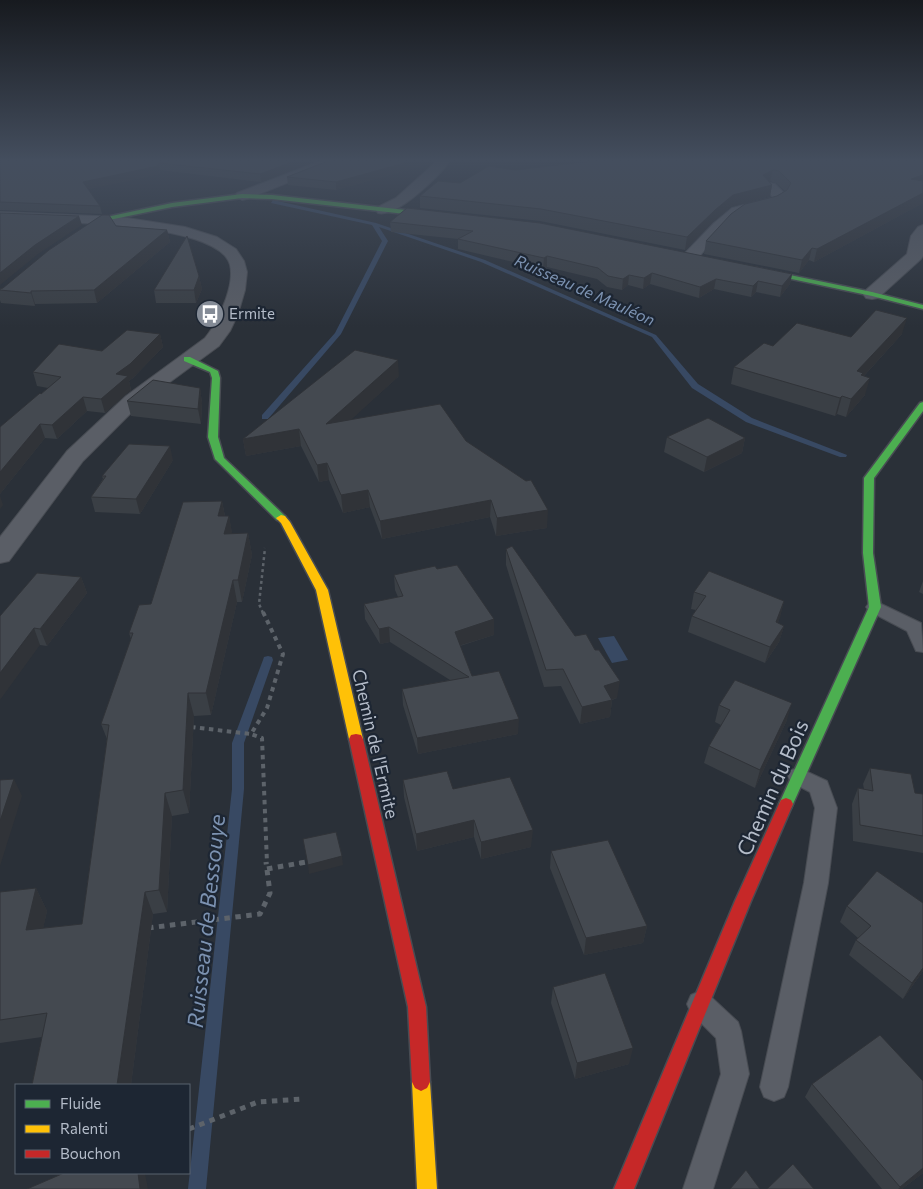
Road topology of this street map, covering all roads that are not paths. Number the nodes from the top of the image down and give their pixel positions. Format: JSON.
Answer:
{"nodes":[{"id":1,"x":12,"y":216,"type":"edge"},
{"id":2,"x":117,"y":216,"type":"edge"},
{"id":3,"x":442,"y":216,"type":"edge"},
{"id":4,"x":731,"y":216,"type":"edge"},
{"id":5,"x":456,"y":218,"type":"edge"},
{"id":6,"x":102,"y":220,"type":"junction"},
{"id":7,"x":923,"y":230,"type":"edge"},
{"id":8,"x":69,"y":241,"type":"edge"},
{"id":9,"x":691,"y":256,"type":"edge"},
{"id":10,"x":919,"y":256,"type":"edge"},
{"id":11,"x":748,"y":268,"type":"edge"},
{"id":12,"x":872,"y":294,"type":"junction"},
{"id":13,"x":923,"y":307,"type":"edge"},
{"id":14,"x":187,"y":360,"type":"junction"},
{"id":15,"x":923,"y":406,"type":"edge"},
{"id":16,"x":0,"y":555,"type":"edge"},
{"id":17,"x":875,"y":607,"type":"junction"},
{"id":18,"x":923,"y":646,"type":"edge"},
{"id":19,"x":799,"y":776,"type":"junction"},
{"id":20,"x":700,"y":1004,"type":"junction"},
{"id":21,"x":774,"y":1088,"type":"dead end"},
{"id":22,"x":427,"y":1189,"type":"edge"},
{"id":23,"x":624,"y":1189,"type":"edge"},
{"id":24,"x":698,"y":1189,"type":"edge"}],
"edges":[{"from":1,"to":6,"type":"street"},
{"from":2,"to":6,"type":"street"},
{"from":3,"to":5,"type":"street"},
{"from":4,"to":9,"type":"street"},
{"from":6,"to":8,"type":"street"},
{"from":6,"to":14,"type":"street"},
{"from":7,"to":10,"type":"street"},
{"from":10,"to":12,"type":"street"},
{"from":11,"to":12,"type":"street"},
{"from":12,"to":13,"type":"street"},
{"from":14,"to":16,"type":"street"},
{"from":14,"to":22,"type":"street","name":"Chemin de l'Ermite"},
{"from":15,"to":17,"type":"street"},
{"from":17,"to":18,"type":"lane"},
{"from":17,"to":19,"type":"street","name":"Chemin du Bois"},
{"from":19,"to":20,"type":"street","name":"Chemin du Bois"},
{"from":19,"to":21,"type":"lane"},
{"from":20,"to":23,"type":"street","name":"Chemin du Bois"},
{"from":20,"to":24,"type":"lane"}]}
